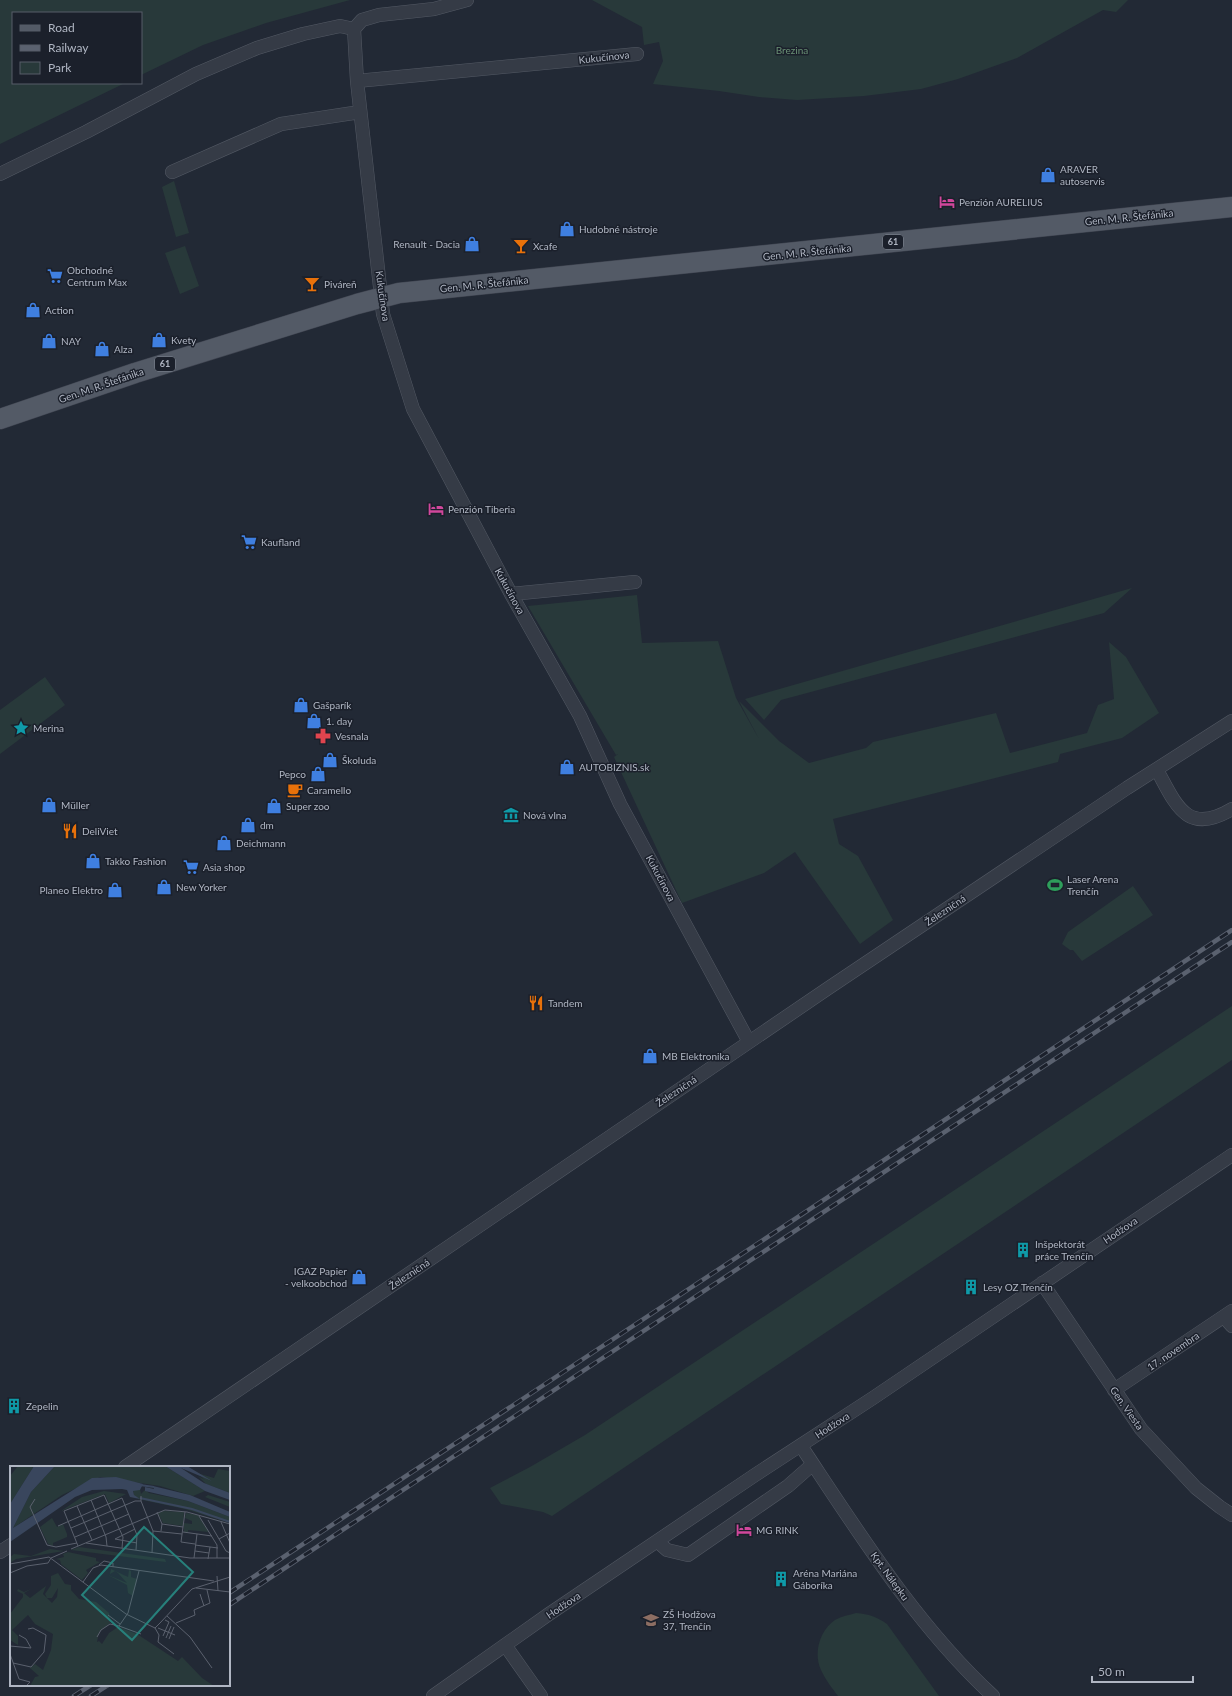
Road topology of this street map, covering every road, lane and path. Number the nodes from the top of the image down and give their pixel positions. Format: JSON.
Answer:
{"nodes":[{"id":1,"x":467,"y":0,"type":"edge"},
{"id":2,"x":354,"y":29,"type":"junction"},
{"id":3,"x":637,"y":54,"type":"dead end"},
{"id":4,"x":357,"y":81,"type":"junction"},
{"id":5,"x":360,"y":112,"type":"junction"},
{"id":6,"x":172,"y":172,"type":"dead end"},
{"id":7,"x":0,"y":174,"type":"edge"},
{"id":8,"x":1232,"y":207,"type":"edge"},
{"id":9,"x":382,"y":297,"type":"junction"},
{"id":10,"x":0,"y":420,"type":"edge"},
{"id":11,"x":635,"y":582,"type":"dead end"},
{"id":12,"x":511,"y":594,"type":"junction"},
{"id":13,"x":1232,"y":722,"type":"edge"},
{"id":14,"x":1157,"y":770,"type":"junction"},
{"id":15,"x":1232,"y":809,"type":"edge"},
{"id":16,"x":749,"y":1042,"type":"junction"},
{"id":17,"x":1232,"y":1155,"type":"edge"},
{"id":18,"x":1042,"y":1283,"type":"junction"},
{"id":19,"x":1229,"y":1318,"type":"edge"},
{"id":20,"x":1114,"y":1390,"type":"junction"},
{"id":21,"x":801,"y":1446,"type":"junction"},
{"id":22,"x":813,"y":1464,"type":"junction"},
{"id":23,"x":126,"y":1466,"type":"edge"},
{"id":24,"x":1232,"y":1515,"type":"edge"},
{"id":25,"x":658,"y":1541,"type":"junction"},
{"id":26,"x":10,"y":1546,"type":"edge"},
{"id":27,"x":0,"y":1552,"type":"edge"},
{"id":28,"x":505,"y":1645,"type":"junction"},
{"id":29,"x":433,"y":1696,"type":"edge"},
{"id":30,"x":541,"y":1696,"type":"edge"},
{"id":31,"x":993,"y":1696,"type":"edge"}],
"edges":[{"from":1,"to":2,"type":"street"},
{"from":2,"to":4,"type":"street","name":"Kukučínova"},
{"from":2,"to":7,"type":"street"},
{"from":3,"to":4,"type":"street","name":"Kukučínova"},
{"from":4,"to":5,"type":"street","name":"Kukučínova"},
{"from":5,"to":6,"type":"street"},
{"from":5,"to":9,"type":"street","name":"Kukučínova"},
{"from":8,"to":9,"type":"main road","name":"Gen. M. R. Štefánika","number":"61"},
{"from":9,"to":10,"type":"main road","name":"Gen. M. R. Štefánika","number":"61"},
{"from":9,"to":12,"type":"street","name":"Kukučínova"},
{"from":11,"to":12,"type":"street"},
{"from":12,"to":16,"type":"street","name":"Kukučínova"},
{"from":13,"to":14,"type":"street","name":"Železničná"},
{"from":14,"to":15,"type":"street"},
{"from":14,"to":16,"type":"street","name":"Železničná"},
{"from":16,"to":23,"type":"street","name":"Železničná"},
{"from":17,"to":18,"type":"street","name":"Hodžova"},
{"from":18,"to":20,"type":"street","name":"Gen. Viesta"},
{"from":18,"to":21,"type":"street","name":"Hodžova"},
{"from":19,"to":20,"type":"street","name":"17. novembra"},
{"from":20,"to":24,"type":"street","name":"Gen. Viesta"},
{"from":21,"to":22,"type":"street","name":"Kpt. Nálepku"},
{"from":21,"to":25,"type":"street","name":"Hodžova"},
{"from":22,"to":25,"type":"street"},
{"from":22,"to":31,"type":"street","name":"Kpt. Nálepku"},
{"from":25,"to":28,"type":"street","name":"Hodžova"},
{"from":26,"to":27,"type":"street"},
{"from":28,"to":29,"type":"street","name":"Hodžova"},
{"from":28,"to":30,"type":"street"}]}
